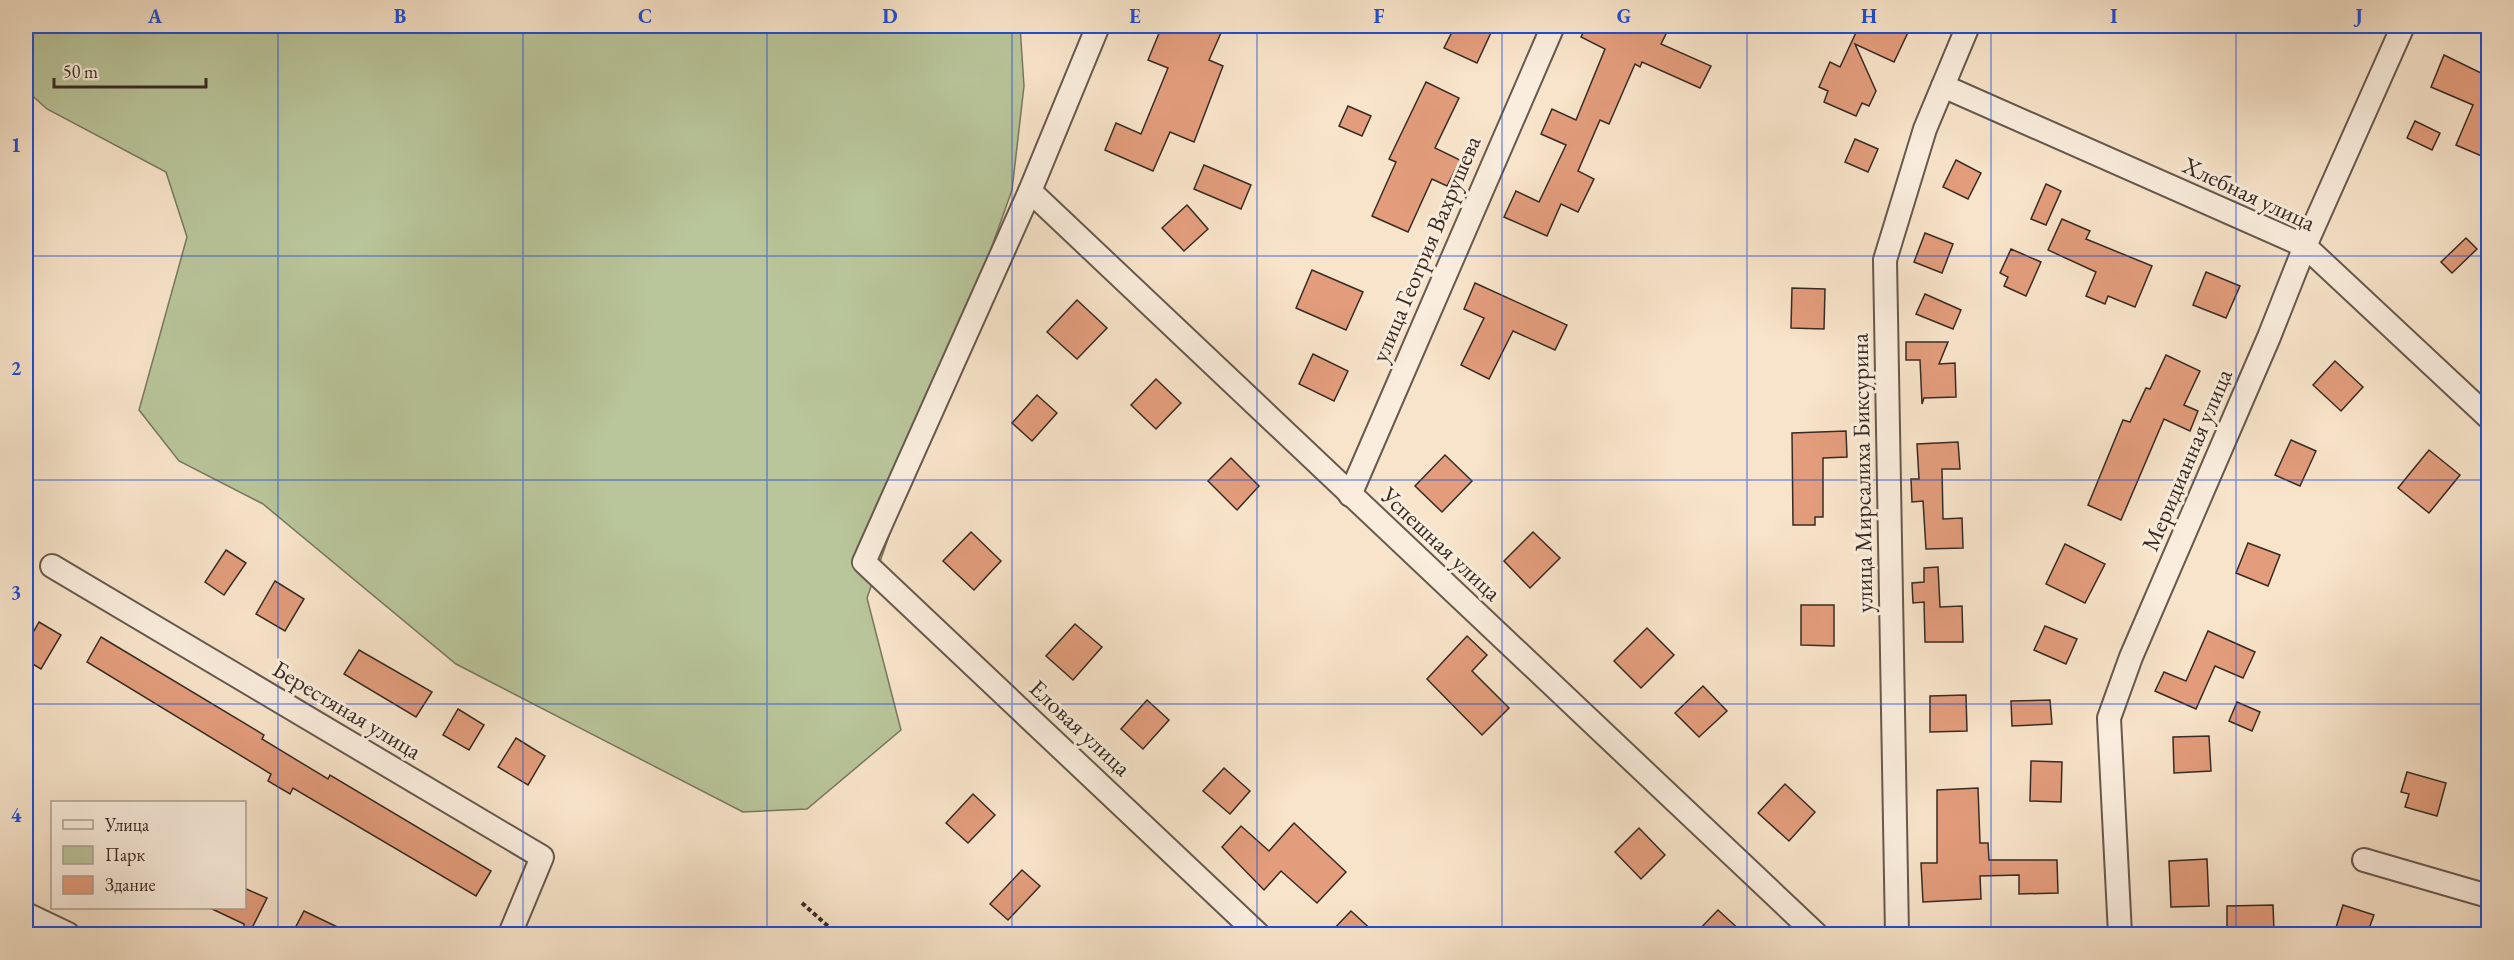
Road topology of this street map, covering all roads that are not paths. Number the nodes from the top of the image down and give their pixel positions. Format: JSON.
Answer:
{"nodes":[{"id":1,"x":1098,"y":26,"type":"edge"},
{"id":2,"x":1553,"y":26,"type":"edge"},
{"id":3,"x":1968,"y":26,"type":"edge"},
{"id":4,"x":2403,"y":26,"type":"edge"},
{"id":5,"x":1943,"y":86,"type":"junction"},
{"id":6,"x":1030,"y":191,"type":"junction"},
{"id":7,"x":2305,"y":246,"type":"junction"},
{"id":8,"x":2488,"y":417,"type":"edge"},
{"id":9,"x":1350,"y":495,"type":"junction"},
{"id":10,"x":52,"y":566,"type":"dead end"},
{"id":11,"x":2364,"y":860,"type":"dead end"},
{"id":12,"x":2488,"y":896,"type":"edge"},
{"id":13,"x":26,"y":914,"type":"edge"},
{"id":14,"x":68,"y":934,"type":"edge"},
{"id":15,"x":510,"y":934,"type":"edge"},
{"id":16,"x":1258,"y":934,"type":"edge"},
{"id":17,"x":1816,"y":934,"type":"edge"},
{"id":18,"x":1897,"y":934,"type":"edge"},
{"id":19,"x":2120,"y":934,"type":"edge"}],
"edges":[{"from":1,"to":6,"type":"street"},
{"from":2,"to":9,"type":"street","name":"улица Геогрия Вахрушева"},
{"from":3,"to":5,"type":"street","name":"улица Мирсалиха Биксурина"},
{"from":4,"to":7,"type":"street","name":"Меридианная улица"},
{"from":5,"to":7,"type":"street","name":"Хлебная улица"},
{"from":5,"to":18,"type":"street","name":"улица Мирсалиха Биксурина"},
{"from":6,"to":9,"type":"street","name":"Успешная улица"},
{"from":6,"to":16,"type":"street","name":"Еловая улица"},
{"from":7,"to":8,"type":"street","name":"Хлебная улица"},
{"from":7,"to":19,"type":"street","name":"Меридианная улица"},
{"from":9,"to":17,"type":"street","name":"Успешная улица"},
{"from":10,"to":15,"type":"street","name":"Берестяная улица"},
{"from":11,"to":12,"type":"street"},
{"from":13,"to":14,"type":"street"}]}
